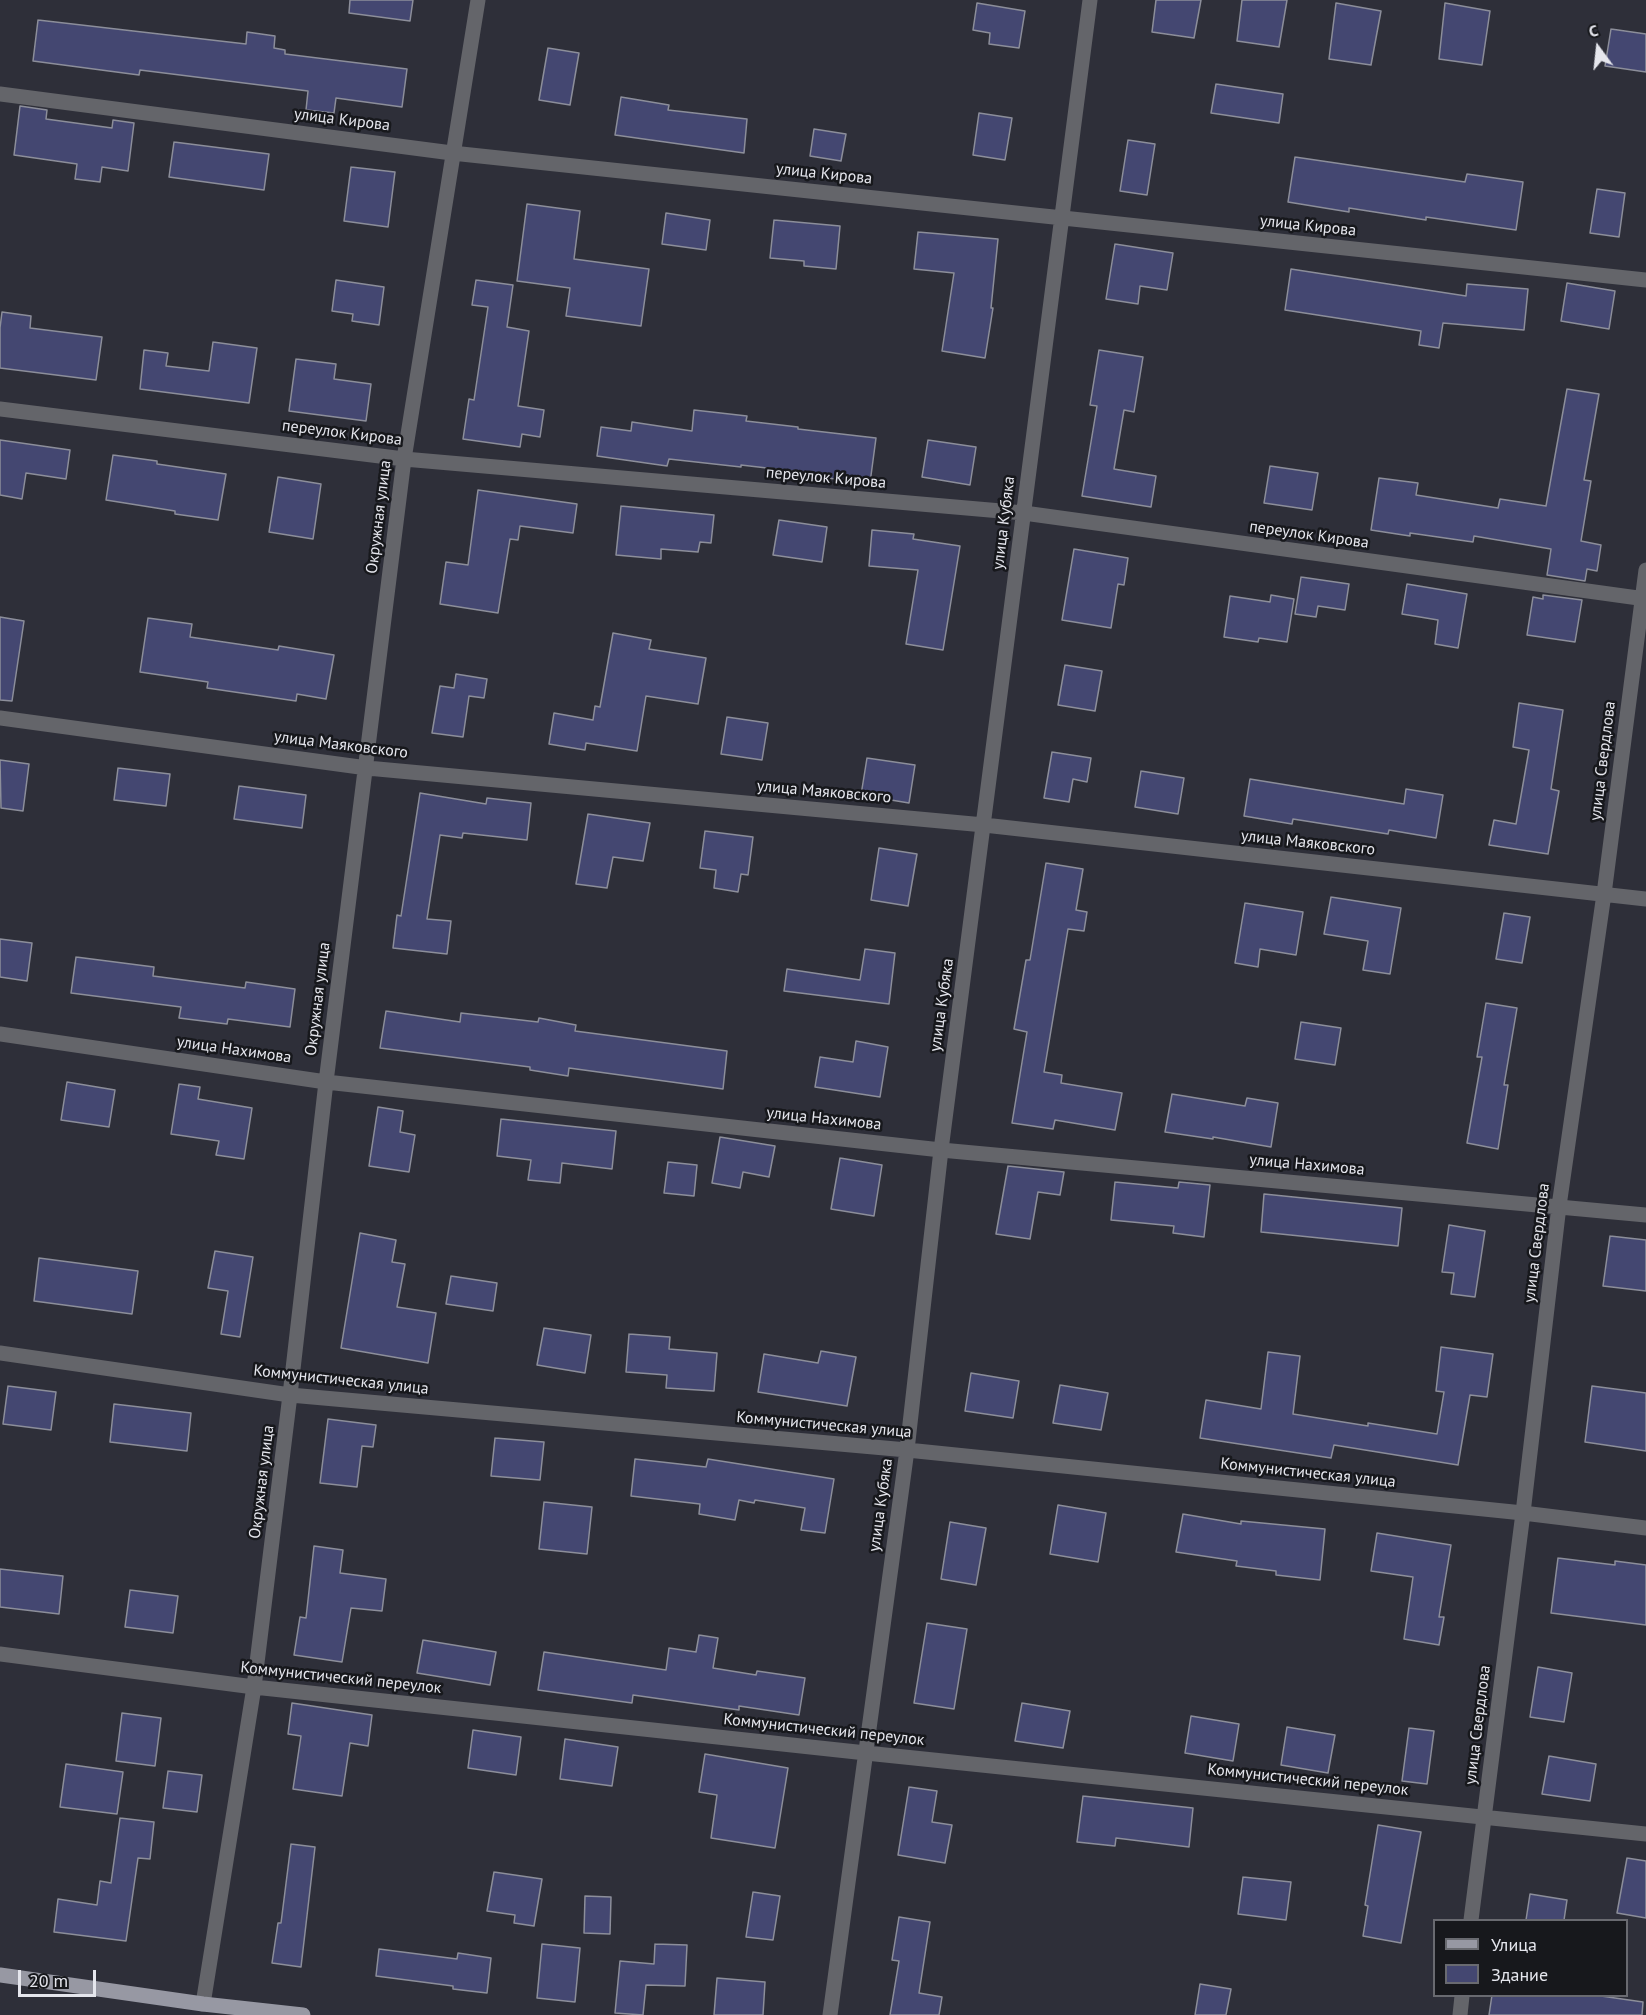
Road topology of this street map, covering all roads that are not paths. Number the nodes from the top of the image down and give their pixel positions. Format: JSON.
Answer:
{"nodes":[{"id":1,"x":478,"y":0,"type":"edge"},
{"id":2,"x":1090,"y":0,"type":"edge"},
{"id":3,"x":0,"y":94,"type":"edge"},
{"id":4,"x":452,"y":153,"type":"junction"},
{"id":5,"x":1061,"y":217,"type":"junction"},
{"id":6,"x":1646,"y":280,"type":"edge"},
{"id":7,"x":0,"y":409,"type":"edge"},
{"id":8,"x":404,"y":459,"type":"junction"},
{"id":9,"x":1024,"y":513,"type":"junction"},
{"id":10,"x":1646,"y":570,"type":"edge"},
{"id":11,"x":1644,"y":599,"type":"edge"},
{"id":12,"x":0,"y":718,"type":"edge"},
{"id":13,"x":367,"y":768,"type":"junction"},
{"id":14,"x":984,"y":825,"type":"junction"},
{"id":15,"x":1604,"y":894,"type":"junction"},
{"id":16,"x":1646,"y":899,"type":"edge"},
{"id":17,"x":0,"y":1034,"type":"edge"},
{"id":18,"x":326,"y":1082,"type":"junction"},
{"id":19,"x":941,"y":1150,"type":"junction"},
{"id":20,"x":1559,"y":1206,"type":"junction"},
{"id":21,"x":1646,"y":1215,"type":"edge"},
{"id":22,"x":0,"y":1353,"type":"edge"},
{"id":23,"x":291,"y":1395,"type":"junction"},
{"id":24,"x":907,"y":1450,"type":"junction"},
{"id":25,"x":1523,"y":1513,"type":"junction"},
{"id":26,"x":1646,"y":1527,"type":"edge"},
{"id":27,"x":0,"y":1654,"type":"edge"},
{"id":28,"x":254,"y":1687,"type":"junction"},
{"id":29,"x":866,"y":1753,"type":"junction"},
{"id":30,"x":1484,"y":1816,"type":"junction"},
{"id":31,"x":1646,"y":1834,"type":"edge"},
{"id":32,"x":1471,"y":1919,"type":"edge"},
{"id":33,"x":0,"y":1975,"type":"edge"},
{"id":34,"x":1462,"y":1997,"type":"edge"},
{"id":35,"x":203,"y":2004,"type":"junction"},
{"id":36,"x":303,"y":2015,"type":"edge"},
{"id":37,"x":830,"y":2015,"type":"edge"},
{"id":38,"x":1460,"y":2015,"type":"edge"}],
"edges":[{"from":1,"to":4,"type":"street","name":"Окружная улица"},
{"from":2,"to":5,"type":"street","name":"улица Кубяка"},
{"from":3,"to":4,"type":"street","name":"улица Кирова"},
{"from":4,"to":5,"type":"street","name":"улица Кирова"},
{"from":4,"to":8,"type":"street","name":"Окружная улица"},
{"from":5,"to":6,"type":"street","name":"улица Кирова"},
{"from":5,"to":9,"type":"street","name":"улица Кубяка"},
{"from":7,"to":8,"type":"street","name":"переулок Кирова"},
{"from":8,"to":9,"type":"street","name":"переулок Кирова"},
{"from":8,"to":13,"type":"street","name":"Окружная улица"},
{"from":9,"to":11,"type":"street","name":"переулок Кирова"},
{"from":9,"to":14,"type":"street","name":"улица Кубяка"},
{"from":10,"to":11,"type":"street","name":"улица Свердлова"},
{"from":11,"to":15,"type":"street","name":"улица Свердлова"},
{"from":12,"to":13,"type":"street","name":"улица Маяковского"},
{"from":13,"to":14,"type":"street","name":"улица Маяковского"},
{"from":13,"to":18,"type":"street","name":"Окружная улица"},
{"from":14,"to":15,"type":"street","name":"улица Маяковского"},
{"from":14,"to":19,"type":"street","name":"улица Кубяка"},
{"from":15,"to":16,"type":"street","name":"улица Маяковского"},
{"from":15,"to":20,"type":"street","name":"улица Свердлова"},
{"from":17,"to":18,"type":"street","name":"улица Нахимова"},
{"from":18,"to":19,"type":"street","name":"улица Нахимова"},
{"from":18,"to":23,"type":"street","name":"Окружная улица"},
{"from":19,"to":20,"type":"street","name":"улица Нахимова"},
{"from":19,"to":24,"type":"street","name":"улица Кубяка"},
{"from":20,"to":21,"type":"street","name":"улица Нахимова"},
{"from":20,"to":25,"type":"street","name":"улица Свердлова"},
{"from":22,"to":23,"type":"street","name":"Коммунистическая улица"},
{"from":23,"to":24,"type":"street","name":"Коммунистическая улица"},
{"from":23,"to":28,"type":"street","name":"Окружная улица"},
{"from":24,"to":25,"type":"street","name":"Коммунистическая улица"},
{"from":24,"to":29,"type":"street","name":"улица Кубяка"},
{"from":25,"to":26,"type":"street","name":"Коммунистическая улица"},
{"from":25,"to":30,"type":"street","name":"улица Свердлова"},
{"from":27,"to":28,"type":"street","name":"Коммунистический переулок"},
{"from":28,"to":29,"type":"street","name":"Коммунистический переулок"},
{"from":28,"to":35,"type":"street","name":"Окружная улица"},
{"from":29,"to":30,"type":"street","name":"Коммунистический переулок"},
{"from":29,"to":37,"type":"street","name":"улица Кубяка"},
{"from":30,"to":31,"type":"street","name":"Коммунистический переулок"},
{"from":30,"to":32,"type":"street","name":"улица Свердлова"},
{"from":33,"to":35,"type":"main road"},
{"from":34,"to":38,"type":"street"},
{"from":35,"to":36,"type":"main road"}]}
